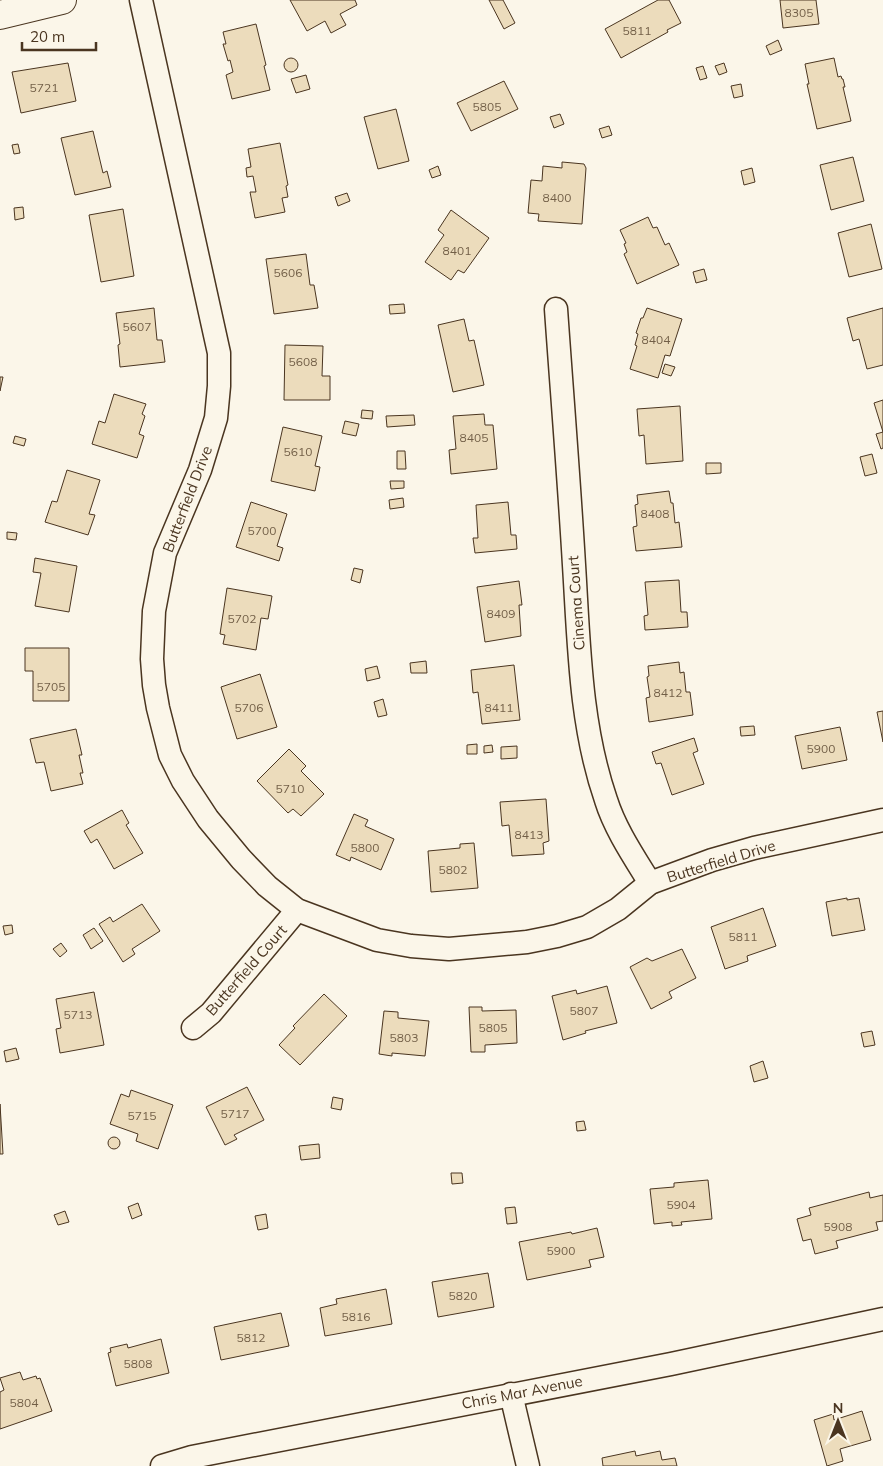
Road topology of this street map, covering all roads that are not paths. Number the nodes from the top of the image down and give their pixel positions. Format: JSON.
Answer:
{"nodes":[{"id":1,"x":62,"y":0,"type":"edge"},
{"id":2,"x":141,"y":0,"type":"edge"},
{"id":3,"x":0,"y":15,"type":"edge"},
{"id":4,"x":556,"y":309,"type":"dead end"},
{"id":5,"x":883,"y":820,"type":"edge"},
{"id":6,"x":650,"y":884,"type":"junction"},
{"id":7,"x":297,"y":910,"type":"junction"},
{"id":8,"x":193,"y":1028,"type":"dead end"},
{"id":9,"x":883,"y":1319,"type":"edge"},
{"id":10,"x":511,"y":1394,"type":"junction"},
{"id":11,"x":162,"y":1466,"type":"edge"},
{"id":12,"x":528,"y":1466,"type":"edge"}],
"edges":[{"from":1,"to":3,"type":"street"},
{"from":2,"to":7,"type":"street","name":"Butterfield Drive"},
{"from":4,"to":6,"type":"street","name":"Cinema Court"},
{"from":5,"to":6,"type":"street","name":"Butterfield Drive"},
{"from":6,"to":7,"type":"street","name":"Butterfield Drive"},
{"from":7,"to":8,"type":"street","name":"Butterfield Court"},
{"from":9,"to":10,"type":"street","name":"Chris Mar Avenue"},
{"from":10,"to":11,"type":"street","name":"Chris Mar Avenue"},
{"from":10,"to":12,"type":"street"}]}
